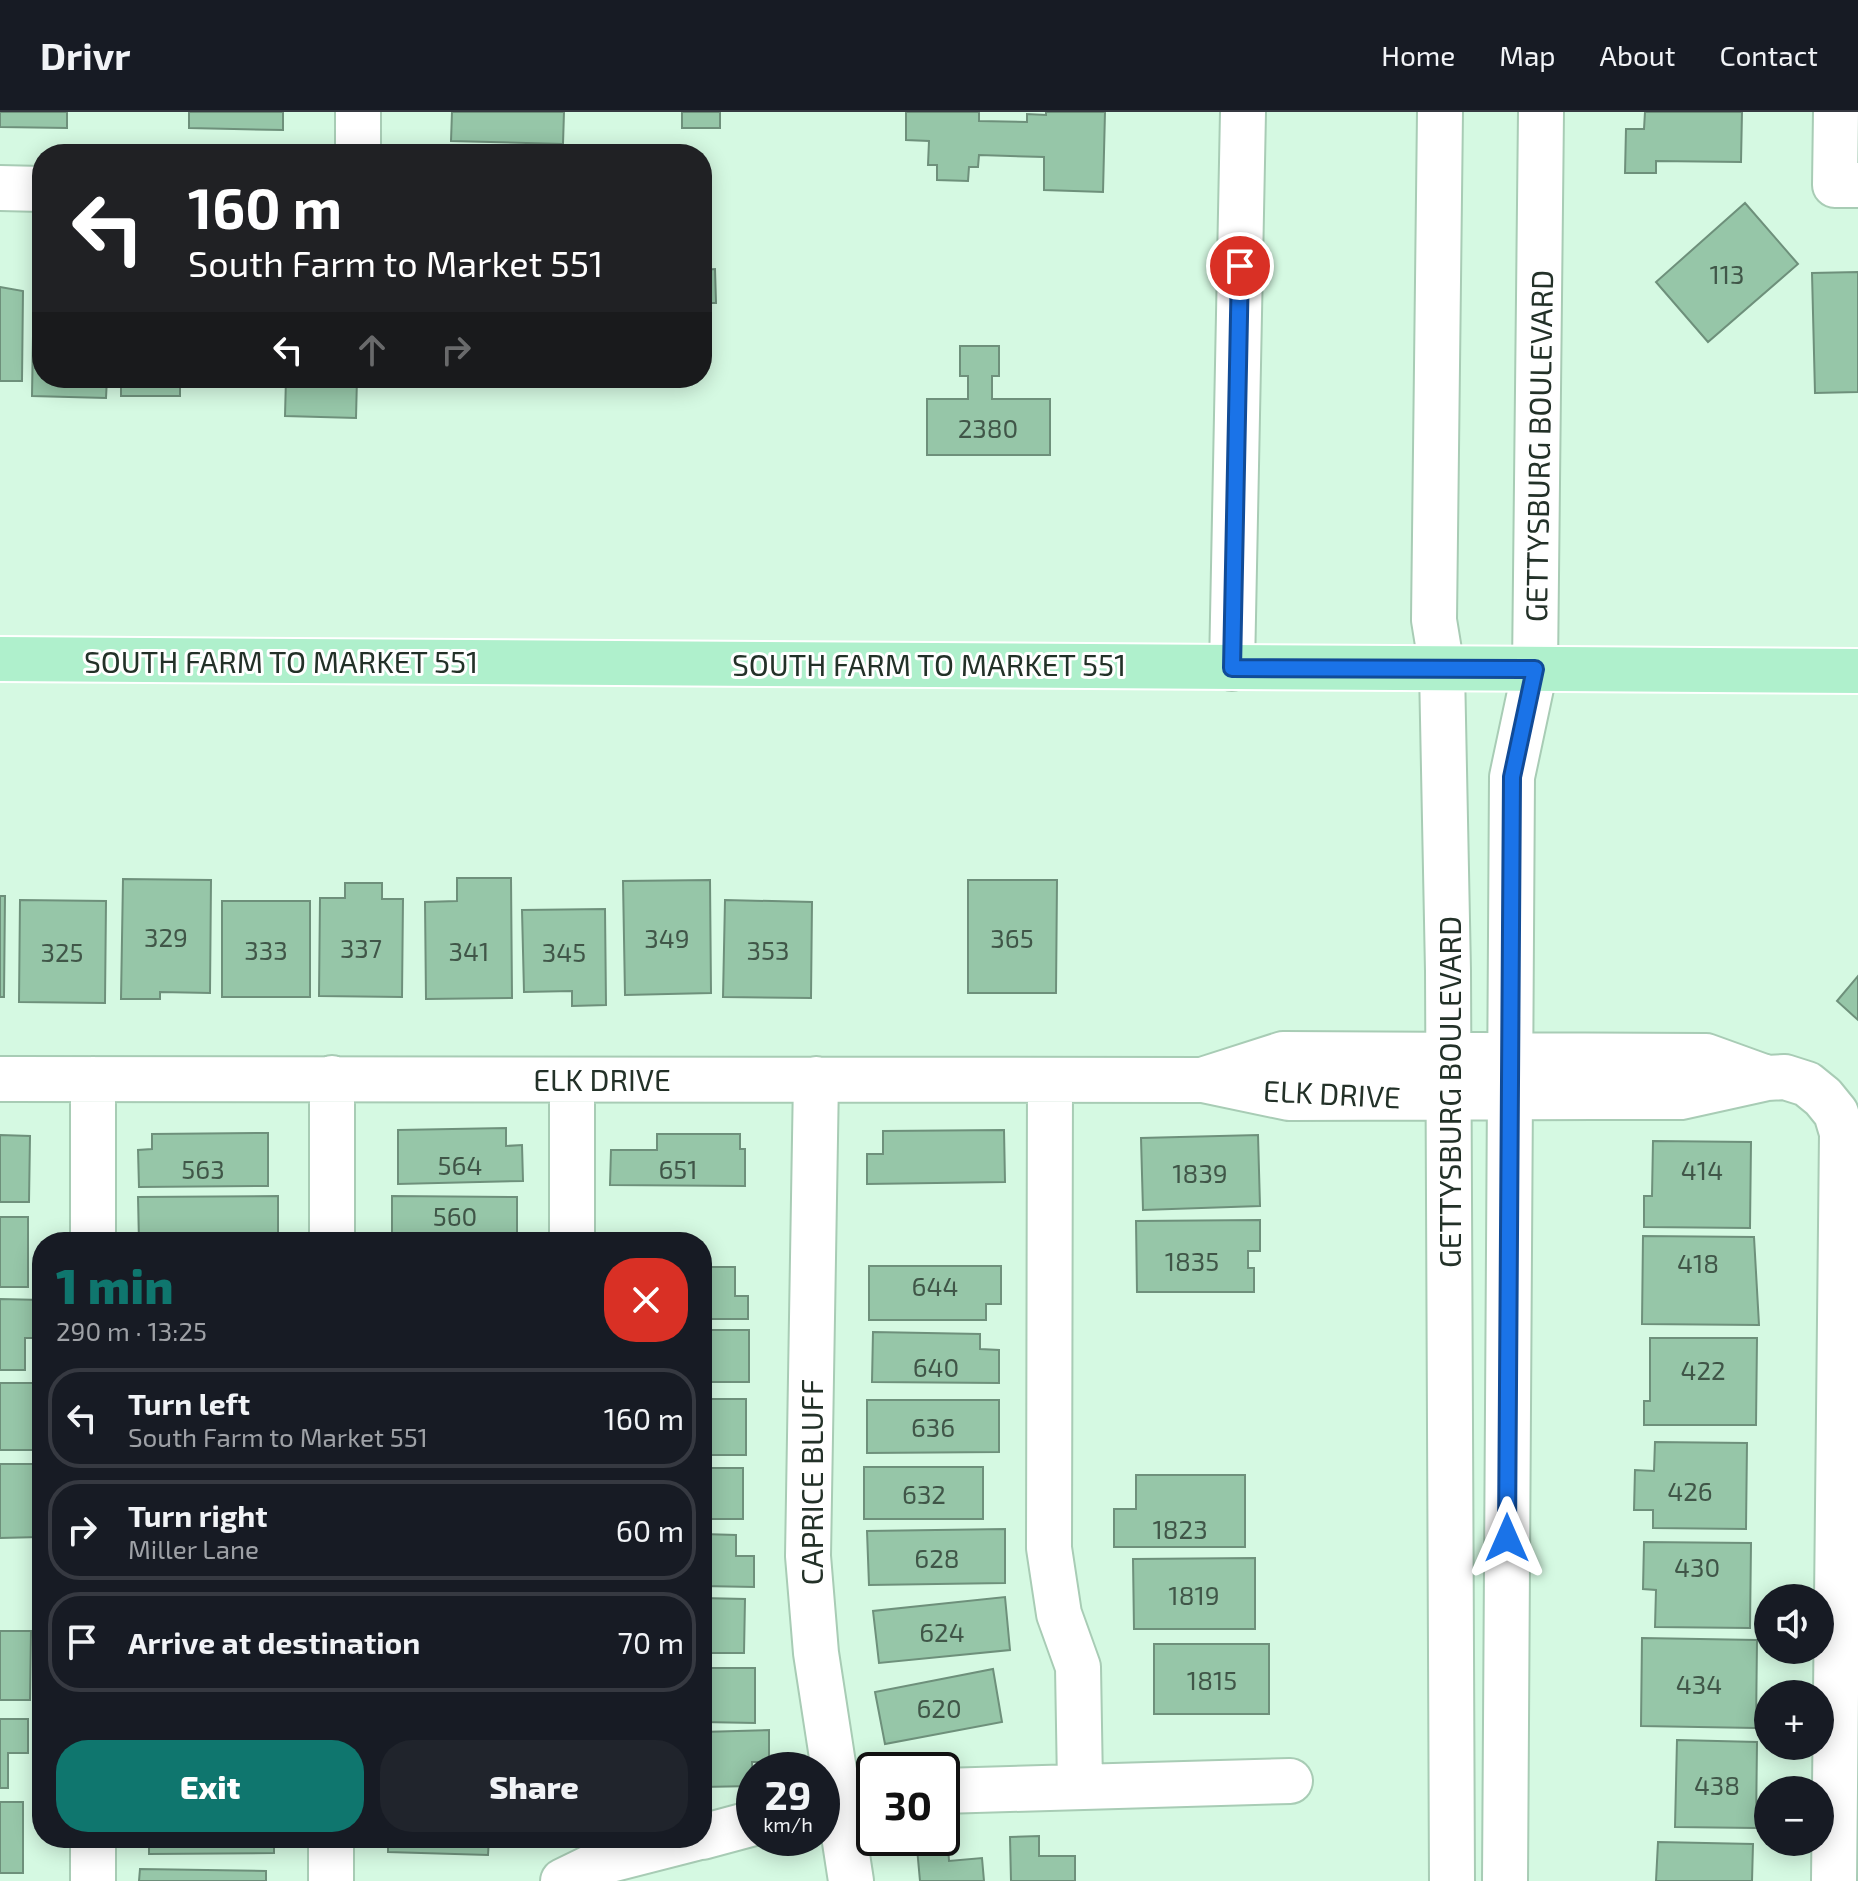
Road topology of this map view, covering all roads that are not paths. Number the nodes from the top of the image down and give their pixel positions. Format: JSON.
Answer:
{"nodes":[{"id":1,"x":358,"y":112,"type":"edge"},
{"id":2,"x":1243,"y":112,"type":"edge"},
{"id":3,"x":1440,"y":112,"type":"edge"},
{"id":4,"x":1541,"y":112,"type":"edge"},
{"id":5,"x":1836,"y":112,"type":"edge"},
{"id":6,"x":358,"y":144,"type":"edge"},
{"id":7,"x":1847,"y":185,"type":"edge"},
{"id":8,"x":0,"y":188,"type":"edge"},
{"id":9,"x":32,"y":189,"type":"edge"},
{"id":10,"x":0,"y":659,"type":"edge"},
{"id":11,"x":1232,"y":668,"type":"junction"},
{"id":12,"x":1442,"y":669,"type":"junction"},
{"id":13,"x":1535,"y":669,"type":"junction"},
{"id":14,"x":1858,"y":671,"type":"edge"},
{"id":15,"x":1449,"y":1055,"type":"junction"},
{"id":16,"x":1510,"y":1076,"type":"junction"},
{"id":17,"x":332,"y":1078,"type":"junction"},
{"id":18,"x":0,"y":1079,"type":"edge"},
{"id":19,"x":93,"y":1079,"type":"junction"},
{"id":20,"x":816,"y":1079,"type":"junction"},
{"id":21,"x":572,"y":1080,"type":"junction"},
{"id":22,"x":1050,"y":1080,"type":"junction"},
{"id":23,"x":1203,"y":1080,"type":"junction"},
{"id":24,"x":1449,"y":1097,"type":"junction"},
{"id":25,"x":93,"y":1232,"type":"edge"},
{"id":26,"x":332,"y":1232,"type":"edge"},
{"id":27,"x":572,"y":1232,"type":"edge"},
{"id":28,"x":1290,"y":1781,"type":"dead end"},
{"id":29,"x":1080,"y":1784,"type":"junction"},
{"id":30,"x":960,"y":1790,"type":"edge"},
{"id":31,"x":845,"y":1804,"type":"edge"},
{"id":32,"x":736,"y":1828,"type":"edge"},
{"id":33,"x":712,"y":1834,"type":"edge"},
{"id":34,"x":93,"y":1848,"type":"edge"},
{"id":35,"x":331,"y":1848,"type":"edge"},
{"id":36,"x":599,"y":1850,"type":"edge"},
{"id":37,"x":93,"y":1881,"type":"edge"},
{"id":38,"x":331,"y":1881,"type":"edge"},
{"id":39,"x":563,"y":1881,"type":"edge"},
{"id":40,"x":851,"y":1881,"type":"edge"},
{"id":41,"x":1452,"y":1881,"type":"edge"},
{"id":42,"x":1505,"y":1881,"type":"edge"},
{"id":43,"x":1834,"y":1881,"type":"edge"}],
"edges":[{"from":1,"to":6,"type":"street"},
{"from":2,"to":11,"type":"street"},
{"from":3,"to":12,"type":"street","name":"GETTYSBURG BOULEVARD"},
{"from":4,"to":13,"type":"street","name":"GETTYSBURG BOULEVARD"},
{"from":5,"to":7,"type":"street"},
{"from":8,"to":9,"type":"street"},
{"from":10,"to":11,"type":"main road","name":"SOUTH FARM TO MARKET 551"},
{"from":11,"to":12,"type":"main road","name":"SOUTH FARM TO MARKET 551"},
{"from":12,"to":13,"type":"main road","name":"SOUTH FARM TO MARKET 551"},
{"from":12,"to":15,"type":"street","name":"GETTYSBURG BOULEVARD"},
{"from":13,"to":14,"type":"main road","name":"SOUTH FARM TO MARKET 551"},
{"from":13,"to":16,"type":"street","name":"GETTYSBURG BOULEVARD"},
{"from":15,"to":16,"type":"street","name":"ELK DRIVE"},
{"from":15,"to":23,"type":"street","name":"ELK DRIVE"},
{"from":15,"to":24,"type":"street","name":"GETTYSBURG BOULEVARD"},
{"from":16,"to":24,"type":"street","name":"ELK DRIVE"},
{"from":16,"to":42,"type":"street","name":"GETTYSBURG BOULEVARD"},
{"from":16,"to":43,"type":"street"},
{"from":17,"to":19,"type":"street","name":"ELK DRIVE"},
{"from":17,"to":21,"type":"street","name":"ELK DRIVE"},
{"from":17,"to":26,"type":"street"},
{"from":18,"to":19,"type":"street","name":"ELK DRIVE"},
{"from":19,"to":25,"type":"street"},
{"from":20,"to":21,"type":"street","name":"ELK DRIVE"},
{"from":20,"to":22,"type":"street","name":"ELK DRIVE"},
{"from":20,"to":31,"type":"street","name":"CAPRICE BLUFF"},
{"from":21,"to":27,"type":"street"},
{"from":22,"to":23,"type":"street","name":"ELK DRIVE"},
{"from":22,"to":29,"type":"street"},
{"from":23,"to":24,"type":"street","name":"ELK DRIVE"},
{"from":24,"to":41,"type":"street","name":"GETTYSBURG BOULEVARD"},
{"from":28,"to":29,"type":"street"},
{"from":29,"to":30,"type":"street"},
{"from":31,"to":40,"type":"street","name":"CAPRICE BLUFF"},
{"from":32,"to":33,"type":"street"},
{"from":34,"to":37,"type":"street"},
{"from":35,"to":38,"type":"street"},
{"from":36,"to":39,"type":"street"}]}
